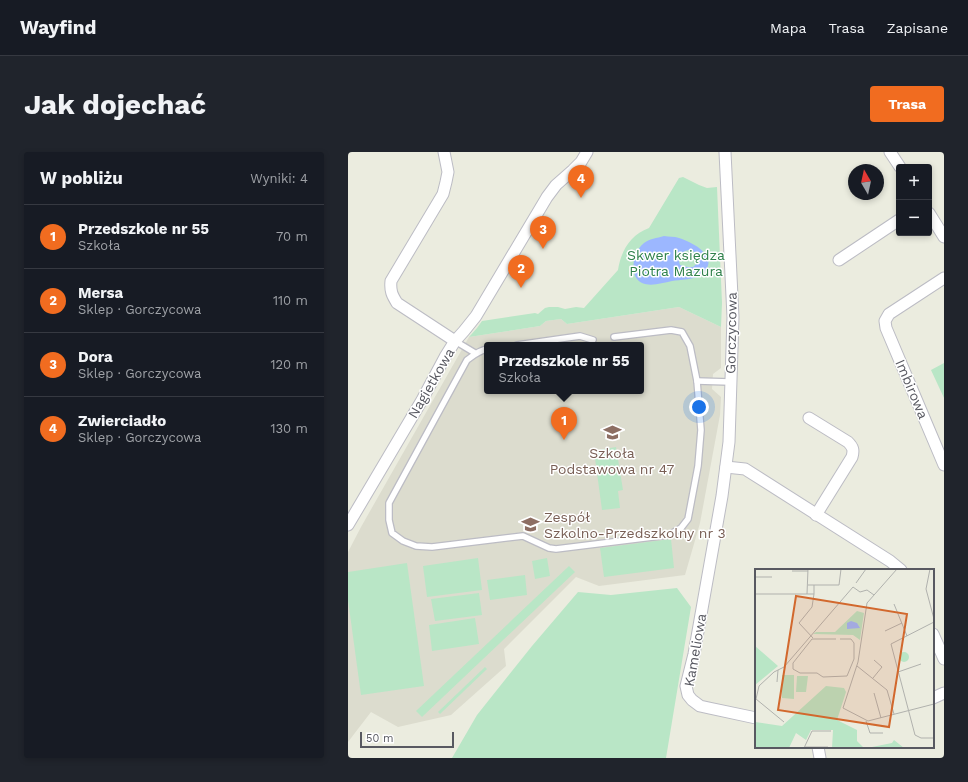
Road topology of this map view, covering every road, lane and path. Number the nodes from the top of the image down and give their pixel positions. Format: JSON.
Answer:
{"nodes":[{"id":1,"x":444,"y":152,"type":"edge"},
{"id":2,"x":587,"y":152,"type":"edge"},
{"id":3,"x":725,"y":152,"type":"edge"},
{"id":4,"x":890,"y":152,"type":"edge"},
{"id":5,"x":898,"y":164,"type":"edge"},
{"id":6,"x":932,"y":218,"type":"edge"},
{"id":7,"x":896,"y":222,"type":"edge"},
{"id":8,"x":944,"y":237,"type":"edge"},
{"id":9,"x":839,"y":260,"type":"dead end"},
{"id":10,"x":944,"y":278,"type":"edge"},
{"id":11,"x":614,"y":337,"type":"dead end"},
{"id":12,"x":593,"y":340,"type":"dead end"},
{"id":13,"x":455,"y":341,"type":"junction"},
{"id":14,"x":538,"y":342,"type":"edge"},
{"id":15,"x":484,"y":350,"type":"edge"},
{"id":16,"x":475,"y":353,"type":"junction"},
{"id":17,"x":697,"y":381,"type":"junction"},
{"id":18,"x":730,"y":382,"type":"junction"},
{"id":19,"x":809,"y":418,"type":"dead end"},
{"id":20,"x":944,"y":465,"type":"edge"},
{"id":21,"x":726,"y":467,"type":"junction"},
{"id":22,"x":816,"y":515,"type":"junction"},
{"id":23,"x":348,"y":525,"type":"edge"},
{"id":24,"x":900,"y":569,"type":"edge"},
{"id":25,"x":707,"y":579,"type":"joint"},
{"id":26,"x":934,"y":636,"type":"edge"},
{"id":27,"x":944,"y":659,"type":"edge"},
{"id":28,"x":944,"y":693,"type":"edge"},
{"id":29,"x":934,"y":698,"type":"edge"},
{"id":30,"x":755,"y":718,"type":"edge"},
{"id":31,"x":818,"y":748,"type":"edge"},
{"id":32,"x":820,"y":758,"type":"edge"}],
"edges":[{"from":1,"to":13,"type":"street","name":"Nagietkowa"},
{"from":2,"to":13,"type":"street"},
{"from":3,"to":18,"type":"street","name":"Gorczycowa"},
{"from":4,"to":5,"type":"street"},
{"from":6,"to":8,"type":"street"},
{"from":7,"to":9,"type":"street"},
{"from":10,"to":20,"type":"street","name":"Imbirowa"},
{"from":11,"to":17,"type":"lane"},
{"from":12,"to":14,"type":"lane"},
{"from":13,"to":16,"type":"lane"},
{"from":13,"to":23,"type":"street","name":"Nagietkowa"},
{"from":15,"to":16,"type":"lane"},
{"from":16,"to":17,"type":"lane"},
{"from":17,"to":18,"type":"lane"},
{"from":18,"to":21,"type":"street","name":"Gorczycowa"},
{"from":19,"to":22,"type":"street"},
{"from":21,"to":22,"type":"street"},
{"from":21,"to":25,"type":"street","name":"Gorczycowa"},
{"from":22,"to":24,"type":"street"},
{"from":25,"to":30,"type":"street","name":"Kameliowa"},
{"from":26,"to":27,"type":"street"},
{"from":28,"to":29,"type":"street"},
{"from":31,"to":32,"type":"street"}]}
